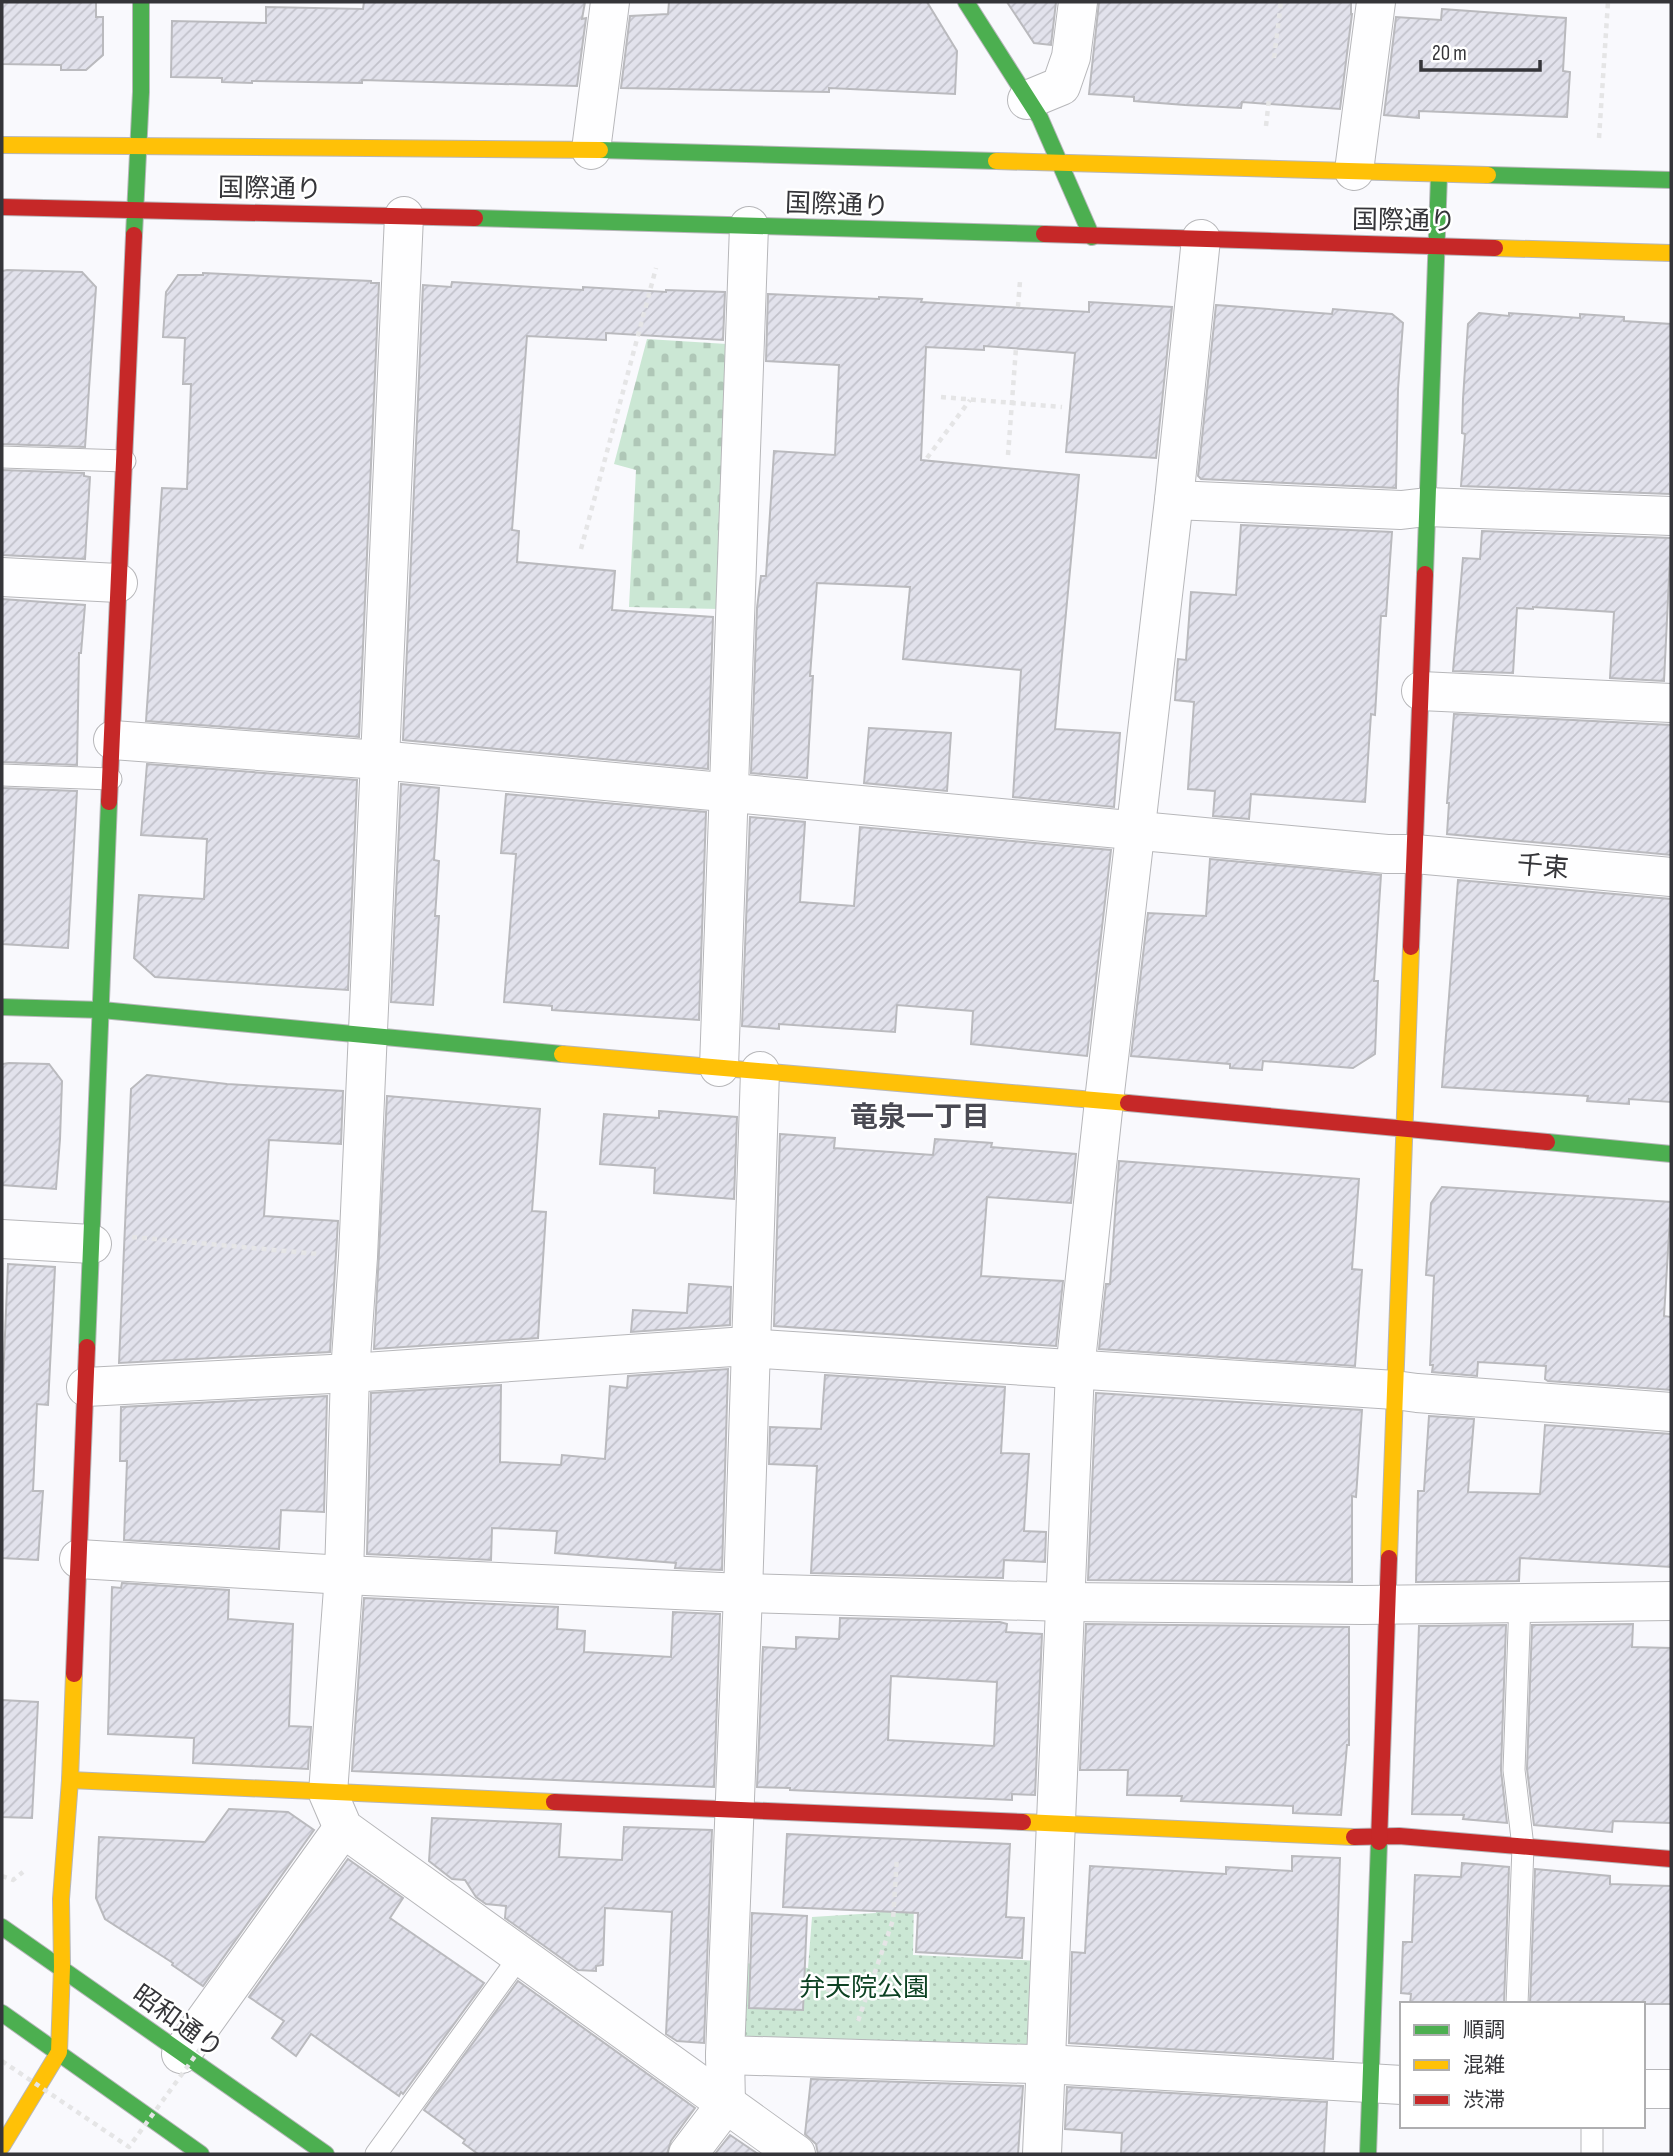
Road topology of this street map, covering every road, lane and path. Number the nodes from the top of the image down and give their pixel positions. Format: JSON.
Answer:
{"nodes":[{"id":1,"x":141,"y":2,"type":"edge"},
{"id":2,"x":610,"y":2,"type":"edge"},
{"id":3,"x":966,"y":2,"type":"edge"},
{"id":4,"x":1077,"y":2,"type":"edge"},
{"id":5,"x":1281,"y":2,"type":"edge"},
{"id":6,"x":1376,"y":2,"type":"edge"},
{"id":7,"x":1608,"y":2,"type":"edge"},
{"id":8,"x":1274,"y":58,"type":"dead end"},
{"id":9,"x":1269,"y":99,"type":"dead end"},
{"id":10,"x":1027,"y":100,"type":"junction"},
{"id":11,"x":1266,"y":127,"type":"dead end"},
{"id":12,"x":1599,"y":139,"type":"dead end"},
{"id":13,"x":2,"y":145,"type":"edge"},
{"id":14,"x":138,"y":146,"type":"junction"},
{"id":15,"x":592,"y":150,"type":"junction"},
{"id":16,"x":1060,"y":164,"type":"junction"},
{"id":17,"x":1354,"y":171,"type":"junction"},
{"id":18,"x":1439,"y":175,"type":"junction"},
{"id":19,"x":1671,"y":180,"type":"edge"},
{"id":20,"x":2,"y":207,"type":"edge"},
{"id":21,"x":136,"y":209,"type":"junction"},
{"id":22,"x":404,"y":216,"type":"junction"},
{"id":23,"x":749,"y":226,"type":"junction"},
{"id":24,"x":1092,"y":237,"type":"junction"},
{"id":25,"x":1201,"y":239,"type":"junction"},
{"id":26,"x":1437,"y":245,"type":"junction"},
{"id":27,"x":1671,"y":253,"type":"edge"},
{"id":28,"x":656,"y":268,"type":"dead end"},
{"id":29,"x":1020,"y":281,"type":"dead end"},
{"id":30,"x":1018,"y":307,"type":"dead end"},
{"id":31,"x":1016,"y":348,"type":"dead end"},
{"id":32,"x":941,"y":397,"type":"dead end"},
{"id":33,"x":971,"y":400,"type":"junction"},
{"id":34,"x":1012,"y":403,"type":"junction"},
{"id":35,"x":1062,"y":407,"type":"dead end"},
{"id":36,"x":1008,"y":455,"type":"dead end"},
{"id":37,"x":2,"y":457,"type":"edge"},
{"id":38,"x":927,"y":458,"type":"dead end"},
{"id":39,"x":125,"y":461,"type":"junction"},
{"id":40,"x":1174,"y":500,"type":"junction"},
{"id":41,"x":1427,"y":507,"type":"junction"},
{"id":42,"x":1671,"y":516,"type":"edge"},
{"id":43,"x":581,"y":549,"type":"dead end"},
{"id":44,"x":2,"y":577,"type":"edge"},
{"id":45,"x":118,"y":583,"type":"junction"},
{"id":46,"x":1421,"y":691,"type":"junction"},
{"id":47,"x":1671,"y":703,"type":"edge"},
{"id":48,"x":113,"y":740,"type":"junction"},
{"id":49,"x":379,"y":760,"type":"junction"},
{"id":50,"x":2,"y":775,"type":"edge"},
{"id":51,"x":111,"y":779,"type":"junction"},
{"id":52,"x":730,"y":792,"type":"junction"},
{"id":53,"x":1137,"y":830,"type":"junction"},
{"id":54,"x":1415,"y":855,"type":"junction"},
{"id":55,"x":1671,"y":877,"type":"edge"},
{"id":56,"x":2,"y":1007,"type":"edge"},
{"id":57,"x":102,"y":1010,"type":"junction"},
{"id":58,"x":367,"y":1037,"type":"junction"},
{"id":59,"x":719,"y":1067,"type":"junction"},
{"id":60,"x":760,"y":1071,"type":"junction"},
{"id":61,"x":1104,"y":1101,"type":"junction"},
{"id":62,"x":1405,"y":1128,"type":"junction"},
{"id":63,"x":1671,"y":1154,"type":"edge"},
{"id":64,"x":2,"y":1239,"type":"edge"},
{"id":65,"x":92,"y":1239,"type":"junction"},
{"id":66,"x":358,"y":1257,"type":"junction"},
{"id":67,"x":752,"y":1348,"type":"junction"},
{"id":68,"x":1075,"y":1370,"type":"junction"},
{"id":69,"x":350,"y":1373,"type":"junction"},
{"id":70,"x":86,"y":1387,"type":"junction"},
{"id":71,"x":1395,"y":1390,"type":"junction"},
{"id":72,"x":1671,"y":1412,"type":"edge"},
{"id":73,"x":79,"y":1559,"type":"junction"},
{"id":74,"x":344,"y":1575,"type":"junction"},
{"id":75,"x":743,"y":1593,"type":"junction"},
{"id":76,"x":1520,"y":1601,"type":"junction"},
{"id":77,"x":1671,"y":1601,"type":"edge"},
{"id":78,"x":1066,"y":1602,"type":"junction"},
{"id":79,"x":1388,"y":1603,"type":"junction"},
{"id":80,"x":70,"y":1780,"type":"junction"},
{"id":81,"x":328,"y":1793,"type":"junction"},
{"id":82,"x":733,"y":1811,"type":"junction"},
{"id":83,"x":900,"y":1818,"type":"junction"},
{"id":84,"x":1056,"y":1823,"type":"junction"},
{"id":85,"x":343,"y":1828,"type":"junction"},
{"id":86,"x":1379,"y":1836,"type":"junction"},
{"id":87,"x":1523,"y":1847,"type":"junction"},
{"id":88,"x":1671,"y":1859,"type":"edge"},
{"id":89,"x":2,"y":1927,"type":"edge"},
{"id":90,"x":520,"y":1956,"type":"junction"},
{"id":91,"x":62,"y":1967,"type":"junction"},
{"id":92,"x":816,"y":1989,"type":"dead end"},
{"id":93,"x":868,"y":1992,"type":"junction"},
{"id":94,"x":1517,"y":2002,"type":"edge"},
{"id":95,"x":2,"y":2014,"type":"edge"},
{"id":96,"x":214,"y":2029,"type":"dead end"},
{"id":97,"x":59,"y":2052,"type":"junction"},
{"id":98,"x":181,"y":2054,"type":"junction"},
{"id":99,"x":725,"y":2055,"type":"junction"},
{"id":100,"x":845,"y":2058,"type":"junction"},
{"id":101,"x":2,"y":2061,"type":"edge"},
{"id":102,"x":1046,"y":2064,"type":"junction"},
{"id":103,"x":1386,"y":2084,"type":"edge"},
{"id":104,"x":1645,"y":2089,"type":"edge"},
{"id":105,"x":1671,"y":2089,"type":"edge"},
{"id":106,"x":726,"y":2104,"type":"junction"},
{"id":107,"x":1592,"y":2128,"type":"edge"},
{"id":108,"x":2,"y":2148,"type":"edge"},
{"id":109,"x":7,"y":2154,"type":"edge"},
{"id":110,"x":201,"y":2154,"type":"edge"},
{"id":111,"x":326,"y":2154,"type":"edge"},
{"id":112,"x":376,"y":2154,"type":"edge"},
{"id":113,"x":688,"y":2154,"type":"edge"},
{"id":114,"x":796,"y":2154,"type":"edge"},
{"id":115,"x":1042,"y":2154,"type":"edge"},
{"id":116,"x":1368,"y":2154,"type":"edge"},
{"id":117,"x":1592,"y":2154,"type":"edge"}],
"edges":[{"from":1,"to":14,"type":"main road"},
{"from":2,"to":15,"type":"street"},
{"from":3,"to":10,"type":"main road"},
{"from":4,"to":10,"type":"street"},
{"from":5,"to":8,"type":"path"},
{"from":6,"to":17,"type":"street"},
{"from":7,"to":12,"type":"path"},
{"from":9,"to":11,"type":"path"},
{"from":10,"to":16,"type":"main road"},
{"from":13,"to":14,"type":"main road","name":"国際通り"},
{"from":14,"to":15,"type":"main road","name":"国際通り"},
{"from":14,"to":21,"type":"main road"},
{"from":15,"to":16,"type":"main road","name":"国際通り"},
{"from":16,"to":17,"type":"main road","name":"国際通り"},
{"from":16,"to":24,"type":"main road"},
{"from":17,"to":18,"type":"main road","name":"国際通り"},
{"from":18,"to":19,"type":"main road","name":"国際通り"},
{"from":18,"to":26,"type":"main road"},
{"from":20,"to":21,"type":"main road","name":"国際通り"},
{"from":21,"to":22,"type":"main road","name":"国際通り"},
{"from":21,"to":39,"type":"main road"},
{"from":22,"to":23,"type":"main road","name":"国際通り"},
{"from":22,"to":49,"type":"street"},
{"from":23,"to":24,"type":"main road","name":"国際通り"},
{"from":23,"to":52,"type":"street"},
{"from":24,"to":25,"type":"main road","name":"国際通り"},
{"from":25,"to":26,"type":"main road","name":"国際通り"},
{"from":25,"to":40,"type":"street"},
{"from":26,"to":27,"type":"main road","name":"国際通り"},
{"from":26,"to":41,"type":"main road"},
{"from":28,"to":43,"type":"path"},
{"from":29,"to":30,"type":"path"},
{"from":31,"to":34,"type":"path"},
{"from":32,"to":33,"type":"path"},
{"from":33,"to":34,"type":"path"},
{"from":33,"to":38,"type":"path"},
{"from":34,"to":35,"type":"path"},
{"from":34,"to":36,"type":"path"},
{"from":37,"to":39,"type":"lane"},
{"from":39,"to":45,"type":"main road"},
{"from":40,"to":41,"type":"street"},
{"from":40,"to":53,"type":"street"},
{"from":41,"to":42,"type":"street"},
{"from":41,"to":46,"type":"main road"},
{"from":44,"to":45,"type":"street"},
{"from":45,"to":48,"type":"main road"},
{"from":46,"to":47,"type":"street"},
{"from":46,"to":54,"type":"main road"},
{"from":48,"to":49,"type":"street","name":"千束"},
{"from":48,"to":51,"type":"main road"},
{"from":49,"to":52,"type":"street","name":"千束"},
{"from":49,"to":58,"type":"street"},
{"from":50,"to":51,"type":"lane"},
{"from":51,"to":57,"type":"main road"},
{"from":52,"to":53,"type":"street","name":"千束"},
{"from":52,"to":59,"type":"street"},
{"from":53,"to":54,"type":"street","name":"千束"},
{"from":53,"to":61,"type":"street"},
{"from":54,"to":55,"type":"street","name":"千束"},
{"from":54,"to":62,"type":"main road"},
{"from":56,"to":57,"type":"main road"},
{"from":57,"to":58,"type":"main road"},
{"from":57,"to":65,"type":"main road"},
{"from":58,"to":59,"type":"main road"},
{"from":58,"to":66,"type":"street"},
{"from":59,"to":60,"type":"main road"},
{"from":60,"to":61,"type":"main road"},
{"from":60,"to":67,"type":"street"},
{"from":61,"to":62,"type":"main road"},
{"from":61,"to":68,"type":"street"},
{"from":62,"to":63,"type":"main road"},
{"from":62,"to":71,"type":"main road"},
{"from":64,"to":65,"type":"street"},
{"from":65,"to":66,"type":"path"},
{"from":65,"to":70,"type":"main road"},
{"from":66,"to":69,"type":"street"},
{"from":67,"to":68,"type":"street"},
{"from":67,"to":69,"type":"street"},
{"from":67,"to":75,"type":"street"},
{"from":68,"to":71,"type":"street"},
{"from":68,"to":78,"type":"street"},
{"from":69,"to":70,"type":"street"},
{"from":69,"to":74,"type":"street"},
{"from":70,"to":73,"type":"main road"},
{"from":71,"to":72,"type":"street"},
{"from":71,"to":79,"type":"main road"},
{"from":73,"to":74,"type":"street"},
{"from":73,"to":80,"type":"main road"},
{"from":74,"to":75,"type":"street"},
{"from":74,"to":81,"type":"street"},
{"from":75,"to":78,"type":"street"},
{"from":75,"to":82,"type":"street"},
{"from":76,"to":77,"type":"street"},
{"from":76,"to":79,"type":"street"},
{"from":76,"to":87,"type":"lane"},
{"from":78,"to":79,"type":"street"},
{"from":78,"to":84,"type":"street"},
{"from":79,"to":86,"type":"main road"},
{"from":80,"to":81,"type":"main road"},
{"from":80,"to":91,"type":"main road"},
{"from":81,"to":82,"type":"main road"},
{"from":81,"to":85,"type":"street"},
{"from":82,"to":83,"type":"main road"},
{"from":82,"to":99,"type":"street"},
{"from":83,"to":84,"type":"main road"},
{"from":83,"to":93,"type":"path"},
{"from":84,"to":86,"type":"main road"},
{"from":84,"to":102,"type":"street"},
{"from":85,"to":90,"type":"street"},
{"from":85,"to":98,"type":"street"},
{"from":86,"to":87,"type":"main road"},
{"from":86,"to":103,"type":"main road"},
{"from":87,"to":88,"type":"main road"},
{"from":87,"to":94,"type":"lane"},
{"from":89,"to":91,"type":"main road","name":"昭和通り"},
{"from":90,"to":106,"type":"street"},
{"from":90,"to":112,"type":"lane"},
{"from":91,"to":97,"type":"main road"},
{"from":91,"to":98,"type":"main road","name":"昭和通り"},
{"from":92,"to":93,"type":"path"},
{"from":93,"to":100,"type":"path"},
{"from":95,"to":97,"type":"main road"},
{"from":96,"to":101,"type":"path","bridge":true},
{"from":97,"to":108,"type":"main road"},
{"from":97,"to":110,"type":"main road"},
{"from":98,"to":111,"type":"main road","name":"昭和通り"},
{"from":99,"to":100,"type":"street"},
{"from":99,"to":106,"type":"street"},
{"from":100,"to":102,"type":"street"},
{"from":102,"to":103,"type":"street"},
{"from":102,"to":115,"type":"street"},
{"from":103,"to":116,"type":"main road"},
{"from":104,"to":105,"type":"street"},
{"from":106,"to":113,"type":"street"},
{"from":106,"to":114,"type":"street"},
{"from":107,"to":117,"type":"lane"},
{"from":108,"to":109,"type":"street"}]}
